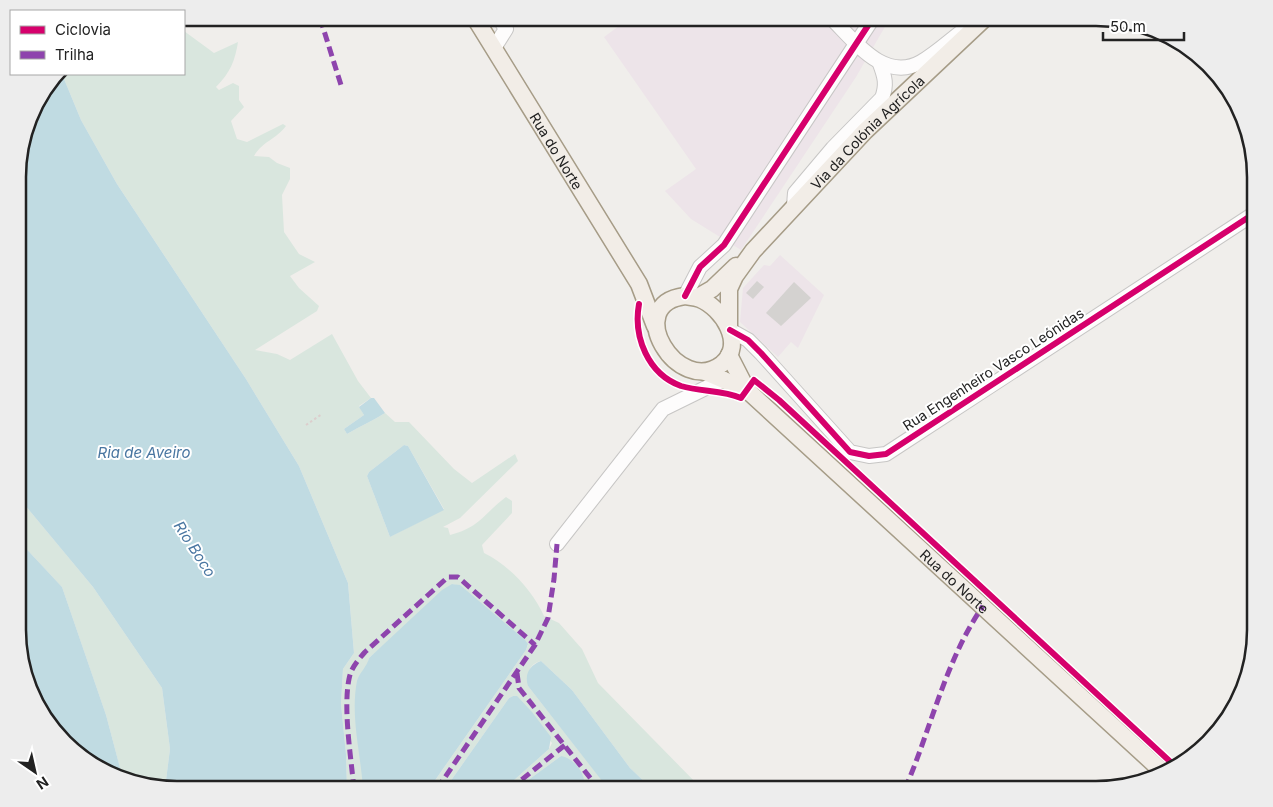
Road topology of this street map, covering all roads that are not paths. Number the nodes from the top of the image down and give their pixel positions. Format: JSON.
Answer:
{"nodes":[{"id":1,"x":840,"y":26,"type":"edge"},
{"id":2,"x":868,"y":26,"type":"edge"},
{"id":3,"x":969,"y":26,"type":"edge"},
{"id":4,"x":976,"y":26,"type":"edge"},
{"id":5,"x":480,"y":27,"type":"edge"},
{"id":6,"x":504,"y":27,"type":"edge"},
{"id":7,"x":858,"y":44,"type":"junction"},
{"id":8,"x":494,"y":48,"type":"junction"},
{"id":9,"x":880,"y":64,"type":"junction"},
{"id":10,"x":794,"y":205,"type":"junction"},
{"id":11,"x":1246,"y":219,"type":"edge"},
{"id":12,"x":753,"y":252,"type":"junction"},
{"id":13,"x":639,"y":284,"type":"junction"},
{"id":14,"x":685,"y":297,"type":"junction"},
{"id":15,"x":656,"y":326,"type":"junction"},
{"id":16,"x":730,"y":340,"type":"junction"},
{"id":17,"x":706,"y":372,"type":"junction"},
{"id":18,"x":724,"y":379,"type":"junction"},
{"id":19,"x":747,"y":390,"type":"junction"},
{"id":20,"x":556,"y":544,"type":"dead end"},
{"id":21,"x":1158,"y":767,"type":"edge"}],
"edges":[{"from":1,"to":7,"type":"street"},
{"from":2,"to":7,"type":"street"},
{"from":3,"to":9,"type":"street"},
{"from":4,"to":10,"type":"main road","name":"Via da Colónia Agrícola"},
{"from":5,"to":8,"type":"main road","name":"Rua do Norte"},
{"from":6,"to":8,"type":"street"},
{"from":7,"to":9,"type":"street"},
{"from":7,"to":14,"type":"street"},
{"from":8,"to":13,"type":"main road","name":"Rua do Norte"},
{"from":9,"to":10,"type":"street"},
{"from":10,"to":12,"type":"main road","name":"Via da Colónia Agrícola"},
{"from":11,"to":16,"type":"street","name":"Rua Engenheiro Vasco Leónidas"},
{"from":12,"to":14,"type":"main road","name":"Via da Colónia Agrícola"},
{"from":12,"to":16,"type":"main road","name":"Via da Colónia Agrícola"},
{"from":13,"to":14,"type":"main road"},
{"from":13,"to":15,"type":"main road","name":"Rua do Norte"},
{"from":14,"to":15,"type":"main road"},
{"from":14,"to":16,"type":"main road"},
{"from":15,"to":17,"type":"main road"},
{"from":16,"to":17,"type":"main road"},
{"from":16,"to":19,"type":"main road","name":"Rua do Norte"},
{"from":17,"to":18,"type":"main road","name":"Rua do Norte"},
{"from":18,"to":19,"type":"main road","name":"Rua do Norte"},
{"from":18,"to":20,"type":"street"},
{"from":19,"to":21,"type":"main road","name":"Rua do Norte"}]}
